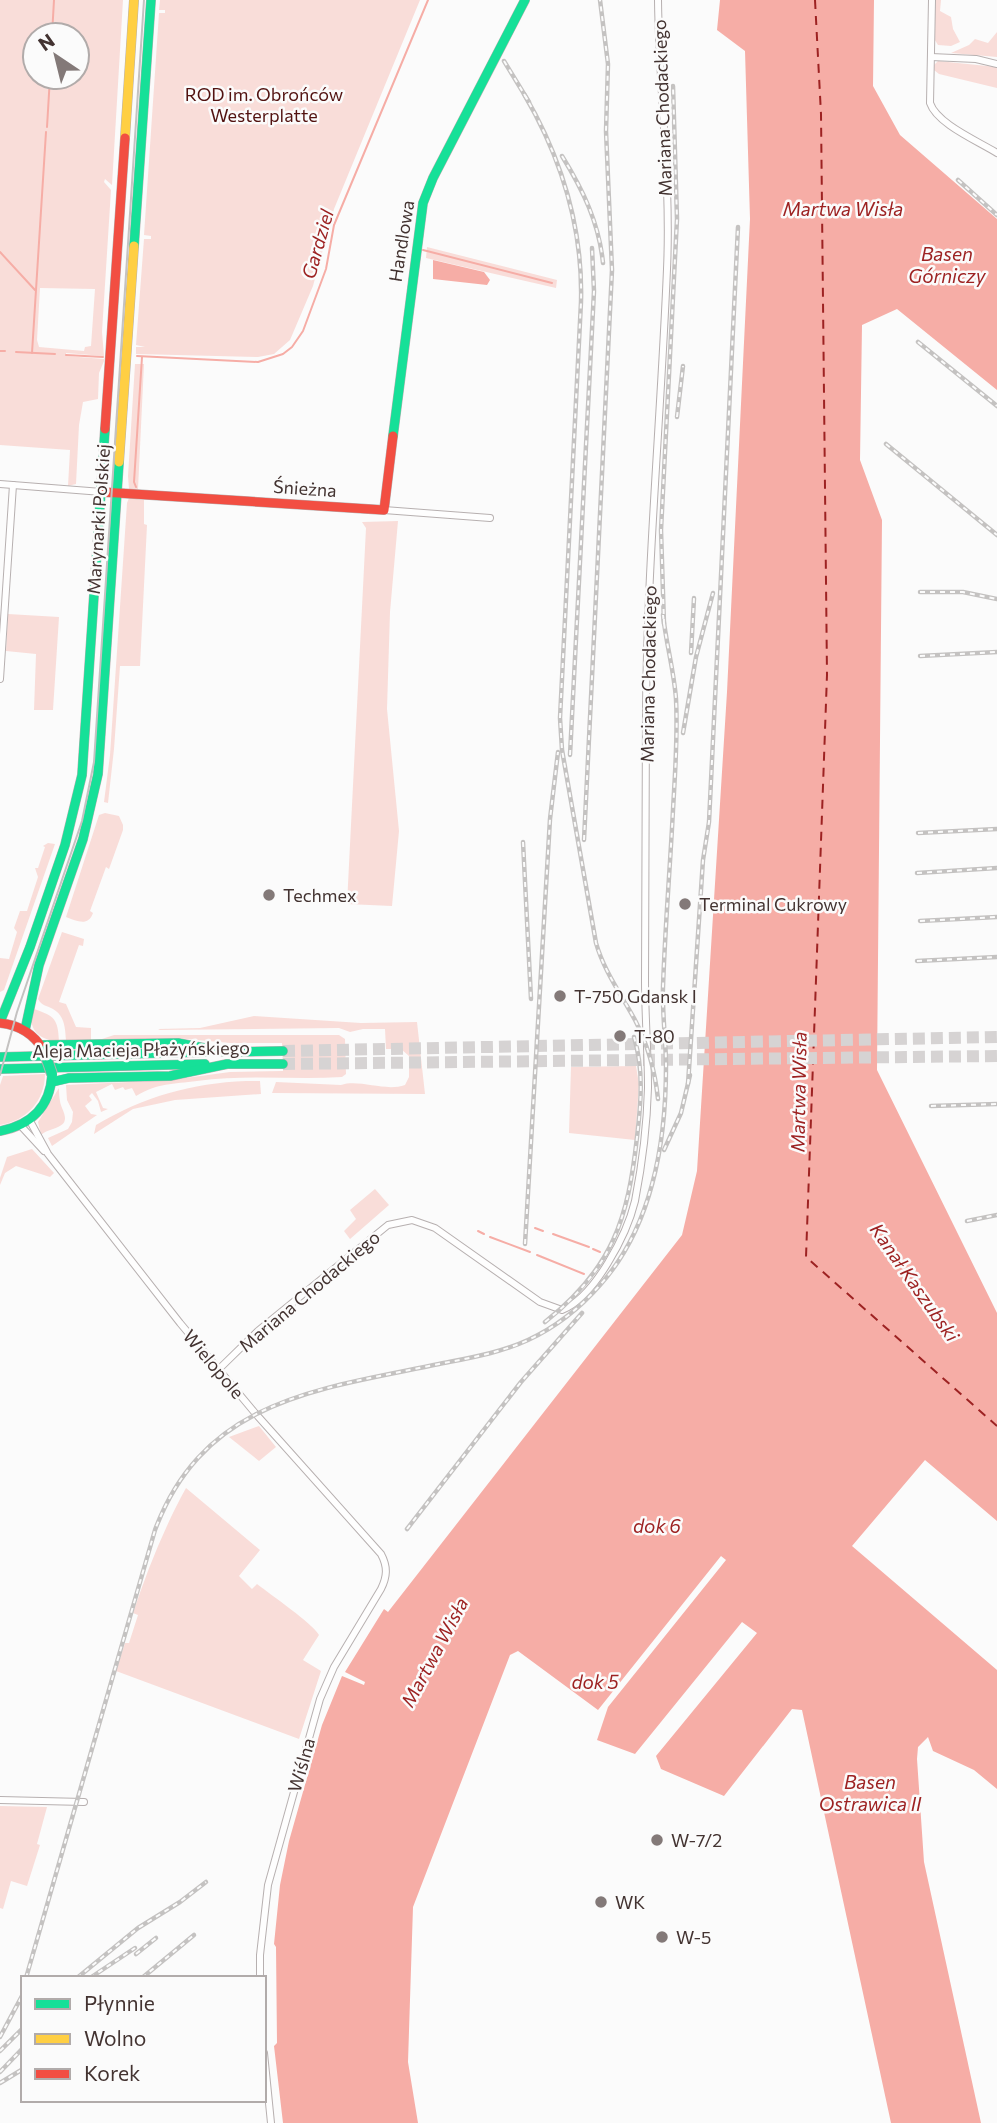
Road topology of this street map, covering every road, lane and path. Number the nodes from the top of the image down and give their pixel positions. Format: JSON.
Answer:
{"nodes":[{"id":1,"x":134,"y":0,"type":"edge"},
{"id":2,"x":151,"y":0,"type":"edge"},
{"id":3,"x":525,"y":0,"type":"edge"},
{"id":4,"x":658,"y":0,"type":"edge"},
{"id":5,"x":932,"y":0,"type":"edge"},
{"id":6,"x":931,"y":57,"type":"junction"},
{"id":7,"x":997,"y":64,"type":"edge"},
{"id":8,"x":997,"y":153,"type":"edge"},
{"id":9,"x":0,"y":484,"type":"edge"},
{"id":10,"x":13,"y":485,"type":"junction"},
{"id":11,"x":102,"y":492,"type":"junction"},
{"id":12,"x":118,"y":493,"type":"junction"},
{"id":13,"x":384,"y":510,"type":"junction"},
{"id":14,"x":490,"y":518,"type":"dead end"},
{"id":15,"x":0,"y":679,"type":"edge"},
{"id":16,"x":0,"y":1022,"type":"edge"},
{"id":17,"x":25,"y":1030,"type":"junction"},
{"id":18,"x":43,"y":1048,"type":"junction"},
{"id":19,"x":283,"y":1051,"type":"tunnel mouth"},
{"id":20,"x":225,"y":1052,"type":"junction"},
{"id":21,"x":0,"y":1057,"type":"edge"},
{"id":22,"x":227,"y":1064,"type":"junction"},
{"id":23,"x":283,"y":1064,"type":"tunnel mouth"},
{"id":24,"x":0,"y":1069,"type":"edge"},
{"id":25,"x":52,"y":1078,"type":"junction"},
{"id":26,"x":26,"y":1123,"type":"junction"},
{"id":27,"x":0,"y":1131,"type":"edge"},
{"id":28,"x":218,"y":1370,"type":"junction"},
{"id":29,"x":386,"y":1567,"type":"joint"},
{"id":30,"x":0,"y":1800,"type":"edge"},
{"id":31,"x":84,"y":1802,"type":"dead end"},
{"id":32,"x":260,"y":1976,"type":"edge"},
{"id":33,"x":266,"y":2073,"type":"edge"},
{"id":34,"x":271,"y":2123,"type":"edge"}],
"edges":[{"from":1,"to":11,"type":"main road","name":"Marynarki Polskiej"},
{"from":2,"to":12,"type":"main road","name":"Marynarki Polskiej"},
{"from":3,"to":13,"type":"main road","name":"Handlowa"},
{"from":4,"to":28,"type":"street","name":"Mariana Chodackiego"},
{"from":5,"to":6,"type":"street"},
{"from":6,"to":7,"type":"street"},
{"from":6,"to":8,"type":"street"},
{"from":9,"to":10,"type":"street"},
{"from":10,"to":11,"type":"street"},
{"from":10,"to":15,"type":"street"},
{"from":11,"to":12,"type":"main road","name":"Śnieżna"},
{"from":11,"to":16,"type":"main road","name":"Marynarki Polskiej"},
{"from":12,"to":13,"type":"main road","name":"Śnieżna"},
{"from":12,"to":17,"type":"main road","name":"Marynarki Polskiej"},
{"from":13,"to":14,"type":"street","name":"Śnieżna"},
{"from":16,"to":17,"type":"main road"},
{"from":17,"to":18,"type":"main road"},
{"from":18,"to":20,"type":"main road"},
{"from":18,"to":25,"type":"main road","bridge":true},
{"from":19,"to":20,"type":"main road","name":"Aleja Macieja Płażyńskiego"},
{"from":20,"to":21,"type":"main road","name":"Aleja Macieja Płażyńskiego"},
{"from":22,"to":23,"type":"main road","name":"Aleja Macieja Płażyńskiego"},
{"from":22,"to":24,"type":"main road","name":"Aleja Macieja Płażyńskiego"},
{"from":22,"to":25,"type":"main road"},
{"from":25,"to":26,"type":"main road"},
{"from":26,"to":27,"type":"main road"},
{"from":26,"to":28,"type":"street","name":"Wielopole"},
{"from":28,"to":29,"type":"street","name":"Wielopole"},
{"from":29,"to":32,"type":"street","name":"Wiślna"},
{"from":30,"to":31,"type":"street"},
{"from":33,"to":34,"type":"street"}]}
